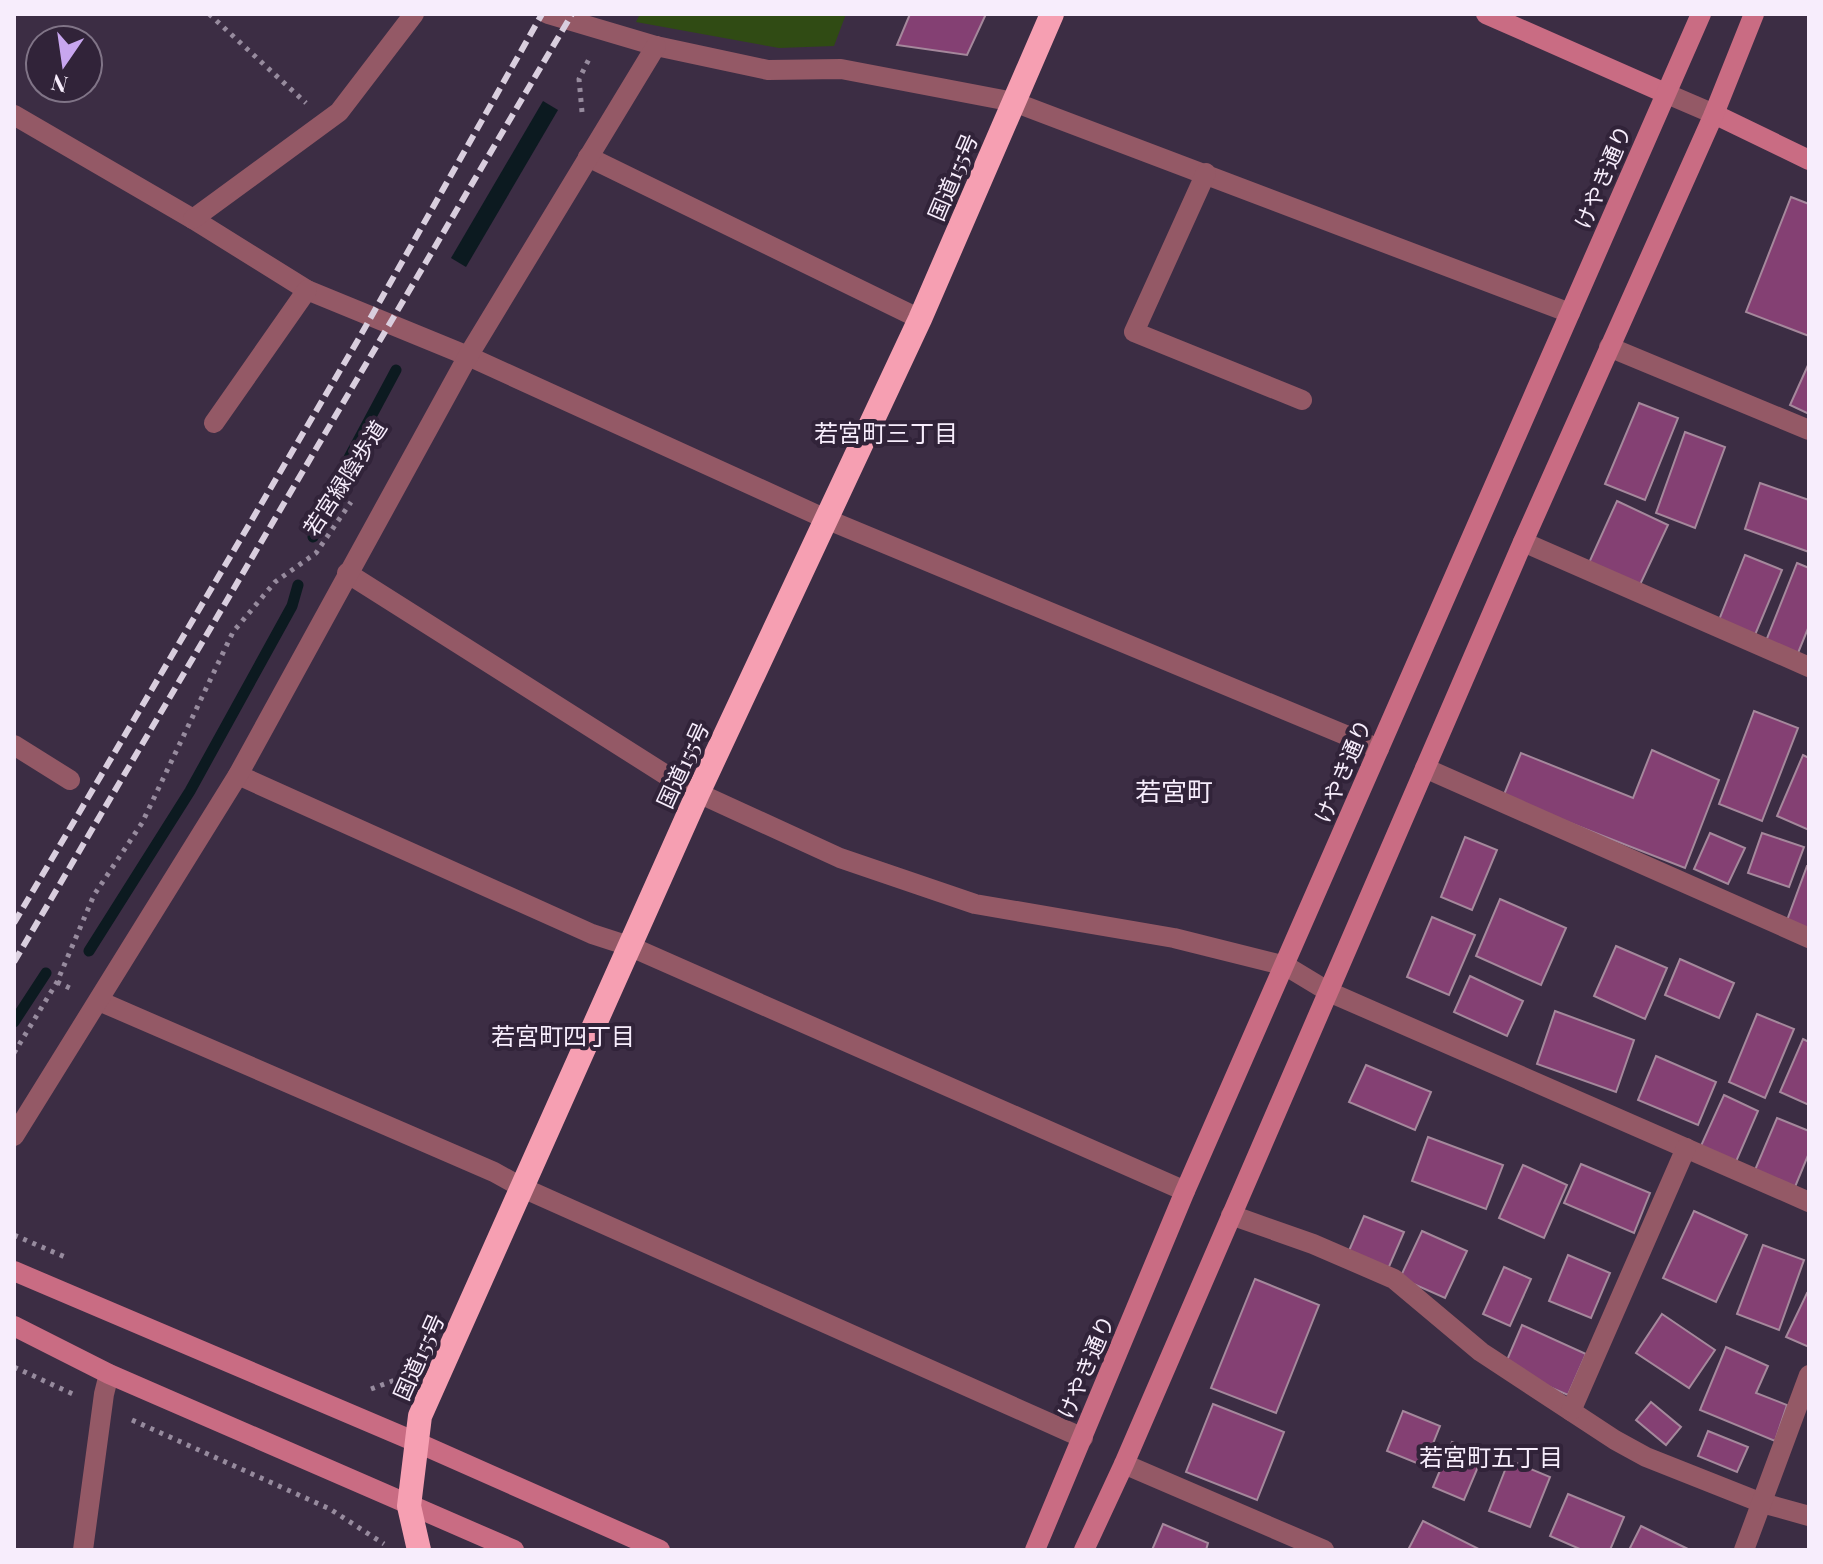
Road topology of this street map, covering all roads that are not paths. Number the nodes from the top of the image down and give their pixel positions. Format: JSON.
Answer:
{"nodes":[{"id":1,"x":414,"y":14,"type":"edge"},
{"id":2,"x":548,"y":14,"type":"edge"},
{"id":3,"x":1052,"y":14,"type":"edge"},
{"id":4,"x":1486,"y":14,"type":"edge"},
{"id":5,"x":1701,"y":14,"type":"edge"},
{"id":6,"x":1754,"y":14,"type":"edge"},
{"id":7,"x":656,"y":46,"type":"junction"},
{"id":8,"x":1665,"y":93,"type":"junction"},
{"id":9,"x":1014,"y":102,"type":"junction"},
{"id":10,"x":1714,"y":114,"type":"junction"},
{"id":11,"x":14,"y":115,"type":"edge"},
{"id":12,"x":588,"y":157,"type":"junction"},
{"id":13,"x":1809,"y":160,"type":"edge"},
{"id":14,"x":1206,"y":173,"type":"junction"},
{"id":15,"x":193,"y":219,"type":"junction"},
{"id":16,"x":307,"y":290,"type":"junction"},
{"id":17,"x":1570,"y":313,"type":"junction"},
{"id":18,"x":920,"y":319,"type":"junction"},
{"id":19,"x":1609,"y":347,"type":"junction"},
{"id":20,"x":468,"y":356,"type":"junction"},
{"id":21,"x":1302,"y":400,"type":"dead end"},
{"id":22,"x":214,"y":423,"type":"dead end"},
{"id":23,"x":1809,"y":430,"type":"edge"},
{"id":24,"x":826,"y":519,"type":"junction"},
{"id":25,"x":1523,"y":542,"type":"junction"},
{"id":26,"x":347,"y":573,"type":"junction"},
{"id":27,"x":1809,"y":667,"type":"edge"},
{"id":28,"x":14,"y":745,"type":"edge"},
{"id":29,"x":1379,"y":749,"type":"junction"},
{"id":30,"x":1425,"y":768,"type":"junction"},
{"id":31,"x":238,"y":775,"type":"junction"},
{"id":32,"x":70,"y":780,"type":"dead end"},
{"id":33,"x":698,"y":793,"type":"junction"},
{"id":34,"x":1809,"y":938,"type":"edge"},
{"id":35,"x":629,"y":946,"type":"junction"},
{"id":36,"x":1286,"y":966,"type":"junction"},
{"id":37,"x":1329,"y":992,"type":"junction"},
{"id":38,"x":99,"y":1001,"type":"junction"},
{"id":39,"x":14,"y":1136,"type":"edge"},
{"id":40,"x":1686,"y":1148,"type":"junction"},
{"id":41,"x":523,"y":1188,"type":"junction"},
{"id":42,"x":1185,"y":1191,"type":"junction"},
{"id":43,"x":1809,"y":1202,"type":"edge"},
{"id":44,"x":1231,"y":1215,"type":"junction"},
{"id":45,"x":14,"y":1271,"type":"edge"},
{"id":46,"x":14,"y":1326,"type":"edge"},
{"id":47,"x":109,"y":1374,"type":"junction"},
{"id":48,"x":1809,"y":1375,"type":"edge"},
{"id":49,"x":1571,"y":1411,"type":"junction"},
{"id":50,"x":1083,"y":1438,"type":"junction"},
{"id":51,"x":416,"y":1442,"type":"junction"},
{"id":52,"x":1124,"y":1464,"type":"junction"},
{"id":53,"x":1762,"y":1503,"type":"junction"},
{"id":54,"x":409,"y":1506,"type":"junction"},
{"id":55,"x":1809,"y":1516,"type":"edge"},
{"id":56,"x":83,"y":1550,"type":"edge"},
{"id":57,"x":419,"y":1550,"type":"edge"},
{"id":58,"x":514,"y":1550,"type":"edge"},
{"id":59,"x":660,"y":1550,"type":"edge"},
{"id":60,"x":1035,"y":1550,"type":"edge"},
{"id":61,"x":1084,"y":1550,"type":"edge"},
{"id":62,"x":1324,"y":1550,"type":"edge"},
{"id":63,"x":1744,"y":1550,"type":"edge"}],
"edges":[{"from":1,"to":15,"type":"street"},
{"from":2,"to":7,"type":"street"},
{"from":3,"to":9,"type":"highway","name":"国道155号"},
{"from":4,"to":8,"type":"street"},
{"from":5,"to":8,"type":"street","name":"けやき通り"},
{"from":6,"to":10,"type":"street"},
{"from":7,"to":9,"type":"street"},
{"from":7,"to":12,"type":"street"},
{"from":8,"to":10,"type":"street"},
{"from":8,"to":17,"type":"street","name":"けやき通り"},
{"from":9,"to":14,"type":"street"},
{"from":9,"to":18,"type":"highway","name":"国道155号"},
{"from":10,"to":13,"type":"street"},
{"from":10,"to":19,"type":"street"},
{"from":11,"to":15,"type":"street"},
{"from":12,"to":18,"type":"street"},
{"from":12,"to":20,"type":"street"},
{"from":14,"to":17,"type":"street"},
{"from":14,"to":21,"type":"street"},
{"from":15,"to":16,"type":"street"},
{"from":16,"to":20,"type":"street"},
{"from":16,"to":22,"type":"street"},
{"from":17,"to":29,"type":"street","name":"けやき通り"},
{"from":18,"to":24,"type":"highway","name":"国道155号"},
{"from":19,"to":23,"type":"street"},
{"from":19,"to":25,"type":"street"},
{"from":20,"to":24,"type":"street"},
{"from":20,"to":26,"type":"street"},
{"from":24,"to":29,"type":"street"},
{"from":24,"to":33,"type":"highway","name":"国道155号"},
{"from":25,"to":27,"type":"street"},
{"from":25,"to":30,"type":"street"},
{"from":26,"to":31,"type":"street"},
{"from":26,"to":33,"type":"street"},
{"from":28,"to":32,"type":"street"},
{"from":29,"to":36,"type":"street","name":"けやき通り"},
{"from":30,"to":34,"type":"street"},
{"from":30,"to":37,"type":"street"},
{"from":31,"to":35,"type":"street"},
{"from":31,"to":38,"type":"street"},
{"from":33,"to":35,"type":"highway","name":"国道155号"},
{"from":33,"to":36,"type":"street"},
{"from":35,"to":41,"type":"highway","name":"国道155号"},
{"from":35,"to":42,"type":"street"},
{"from":36,"to":37,"type":"street"},
{"from":36,"to":42,"type":"street","name":"けやき通り"},
{"from":37,"to":40,"type":"street"},
{"from":37,"to":44,"type":"street"},
{"from":38,"to":39,"type":"street"},
{"from":38,"to":41,"type":"street"},
{"from":40,"to":43,"type":"street"},
{"from":40,"to":49,"type":"street"},
{"from":41,"to":50,"type":"street"},
{"from":41,"to":51,"type":"highway","name":"国道155号"},
{"from":42,"to":50,"type":"street","name":"けやき通り"},
{"from":44,"to":49,"type":"street"},
{"from":44,"to":52,"type":"street"},
{"from":45,"to":51,"type":"street"},
{"from":46,"to":47,"type":"street"},
{"from":47,"to":54,"type":"street"},
{"from":47,"to":56,"type":"street"},
{"from":48,"to":53,"type":"street"},
{"from":49,"to":53,"type":"street"},
{"from":50,"to":60,"type":"street","name":"けやき通り"},
{"from":51,"to":54,"type":"highway","name":"国道155号"},
{"from":51,"to":59,"type":"street"},
{"from":52,"to":61,"type":"street"},
{"from":52,"to":62,"type":"street"},
{"from":53,"to":55,"type":"street"},
{"from":53,"to":63,"type":"street"},
{"from":54,"to":57,"type":"highway","name":"国道155号"},
{"from":54,"to":58,"type":"street"}]}
